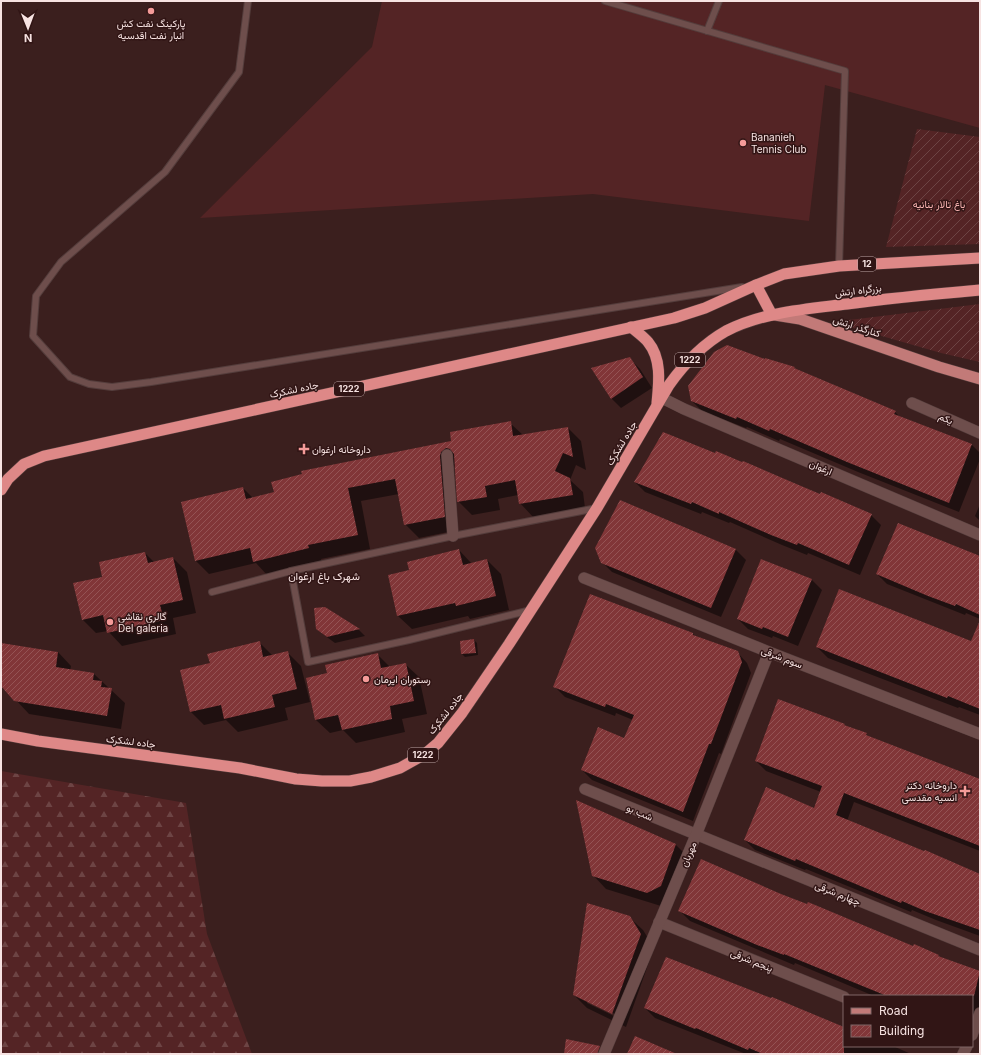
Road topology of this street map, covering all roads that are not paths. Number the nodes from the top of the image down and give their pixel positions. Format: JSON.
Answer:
{"nodes":[{"id":1,"x":248,"y":1,"type":"edge"},
{"id":2,"x":605,"y":1,"type":"edge"},
{"id":3,"x":719,"y":1,"type":"edge"},
{"id":4,"x":708,"y":31,"type":"junction"},
{"id":5,"x":980,"y":258,"type":"edge"},
{"id":6,"x":839,"y":266,"type":"junction"},
{"id":7,"x":756,"y":285,"type":"junction"},
{"id":8,"x":980,"y":290,"type":"edge"},
{"id":9,"x":772,"y":315,"type":"junction"},
{"id":10,"x":632,"y":327,"type":"junction"},
{"id":11,"x":727,"y":331,"type":"joint"},
{"id":12,"x":957,"y":372,"type":"junction"},
{"id":13,"x":980,"y":372,"type":"edge"},
{"id":14,"x":980,"y":379,"type":"edge"},
{"id":15,"x":662,"y":398,"type":"junction"},
{"id":16,"x":912,"y":403,"type":"dead end"},
{"id":17,"x":656,"y":408,"type":"junction"},
{"id":18,"x":980,"y":433,"type":"edge"},
{"id":19,"x":448,"y":455,"type":"dead end"},
{"id":20,"x":1,"y":490,"type":"edge"},
{"id":21,"x":597,"y":508,"type":"junction"},
{"id":22,"x":980,"y":535,"type":"edge"},
{"id":23,"x":453,"y":536,"type":"junction"},
{"id":24,"x":291,"y":572,"type":"junction"},
{"id":25,"x":584,"y":578,"type":"dead end"},
{"id":26,"x":212,"y":592,"type":"dead end"},
{"id":27,"x":531,"y":610,"type":"junction"},
{"id":28,"x":769,"y":652,"type":"junction"},
{"id":29,"x":1,"y":727,"type":"edge"},
{"id":30,"x":1,"y":734,"type":"edge"},
{"id":31,"x":980,"y":734,"type":"edge"},
{"id":32,"x":38,"y":741,"type":"junction"},
{"id":33,"x":585,"y":789,"type":"dead end"},
{"id":34,"x":696,"y":835,"type":"junction"},
{"id":35,"x":659,"y":922,"type":"junction"},
{"id":36,"x":980,"y":950,"type":"edge"},
{"id":37,"x":843,"y":997,"type":"edge"},
{"id":38,"x":980,"y":1013,"type":"edge"},
{"id":39,"x":973,"y":1031,"type":"edge"},
{"id":40,"x":604,"y":1054,"type":"edge"}],
"edges":[{"from":1,"to":7,"type":"lane"},
{"from":2,"to":4,"type":"lane"},
{"from":3,"to":4,"type":"lane"},
{"from":4,"to":6,"type":"lane"},
{"from":5,"to":6,"type":"highway","number":"12"},
{"from":6,"to":7,"type":"highway","number":"12"},
{"from":7,"to":9,"type":"highway"},
{"from":7,"to":10,"type":"highway","name":"جاده لشکرک","number":"1222"},
{"from":8,"to":9,"type":"highway","name":"بزرگراه ارتش"},
{"from":9,"to":11,"type":"highway","name":"کنارگذر ارتش","number":"1222"},
{"from":9,"to":12,"type":"main road","name":"کنارگذر ارتش"},
{"from":10,"to":17,"type":"highway","number":"1222"},
{"from":10,"to":20,"type":"highway","name":"جاده لشکرک","number":"1222"},
{"from":11,"to":15,"type":"highway","name":"جاده لشکرک","number":"1222"},
{"from":12,"to":13,"type":"main road"},
{"from":12,"to":14,"type":"main road","name":"کنارگذر ارتش"},
{"from":15,"to":17,"type":"highway","name":"جاده لشکرک","number":"1222"},
{"from":15,"to":22,"type":"street","name":"ارغوان"},
{"from":16,"to":18,"type":"street","name":"یکم"},
{"from":17,"to":21,"type":"highway","name":"جاده لشکرک","number":"1222"},
{"from":19,"to":23,"type":"street"},
{"from":21,"to":23,"type":"lane"},
{"from":21,"to":27,"type":"highway","name":"جاده لشکرک","number":"1222"},
{"from":23,"to":24,"type":"lane"},
{"from":24,"to":26,"type":"lane"},
{"from":24,"to":27,"type":"lane"},
{"from":25,"to":28,"type":"street","name":"سوم شرقی"},
{"from":27,"to":32,"type":"highway","name":"جاده لشکرک","number":"1222"},
{"from":28,"to":31,"type":"street","name":"سوم شرقی"},
{"from":28,"to":34,"type":"street","name":"مهربان"},
{"from":29,"to":32,"type":"highway","number":"1222"},
{"from":30,"to":32,"type":"highway","name":"جاده لشکرک","number":"1222"},
{"from":33,"to":34,"type":"street","name":"شب بو"},
{"from":34,"to":35,"type":"street","name":"مهربان"},
{"from":34,"to":36,"type":"street","name":"چهارم شرقی"},
{"from":35,"to":37,"type":"street","name":"پنجم شرقی"},
{"from":35,"to":40,"type":"street","name":"مهربان"},
{"from":38,"to":39,"type":"street"}]}
